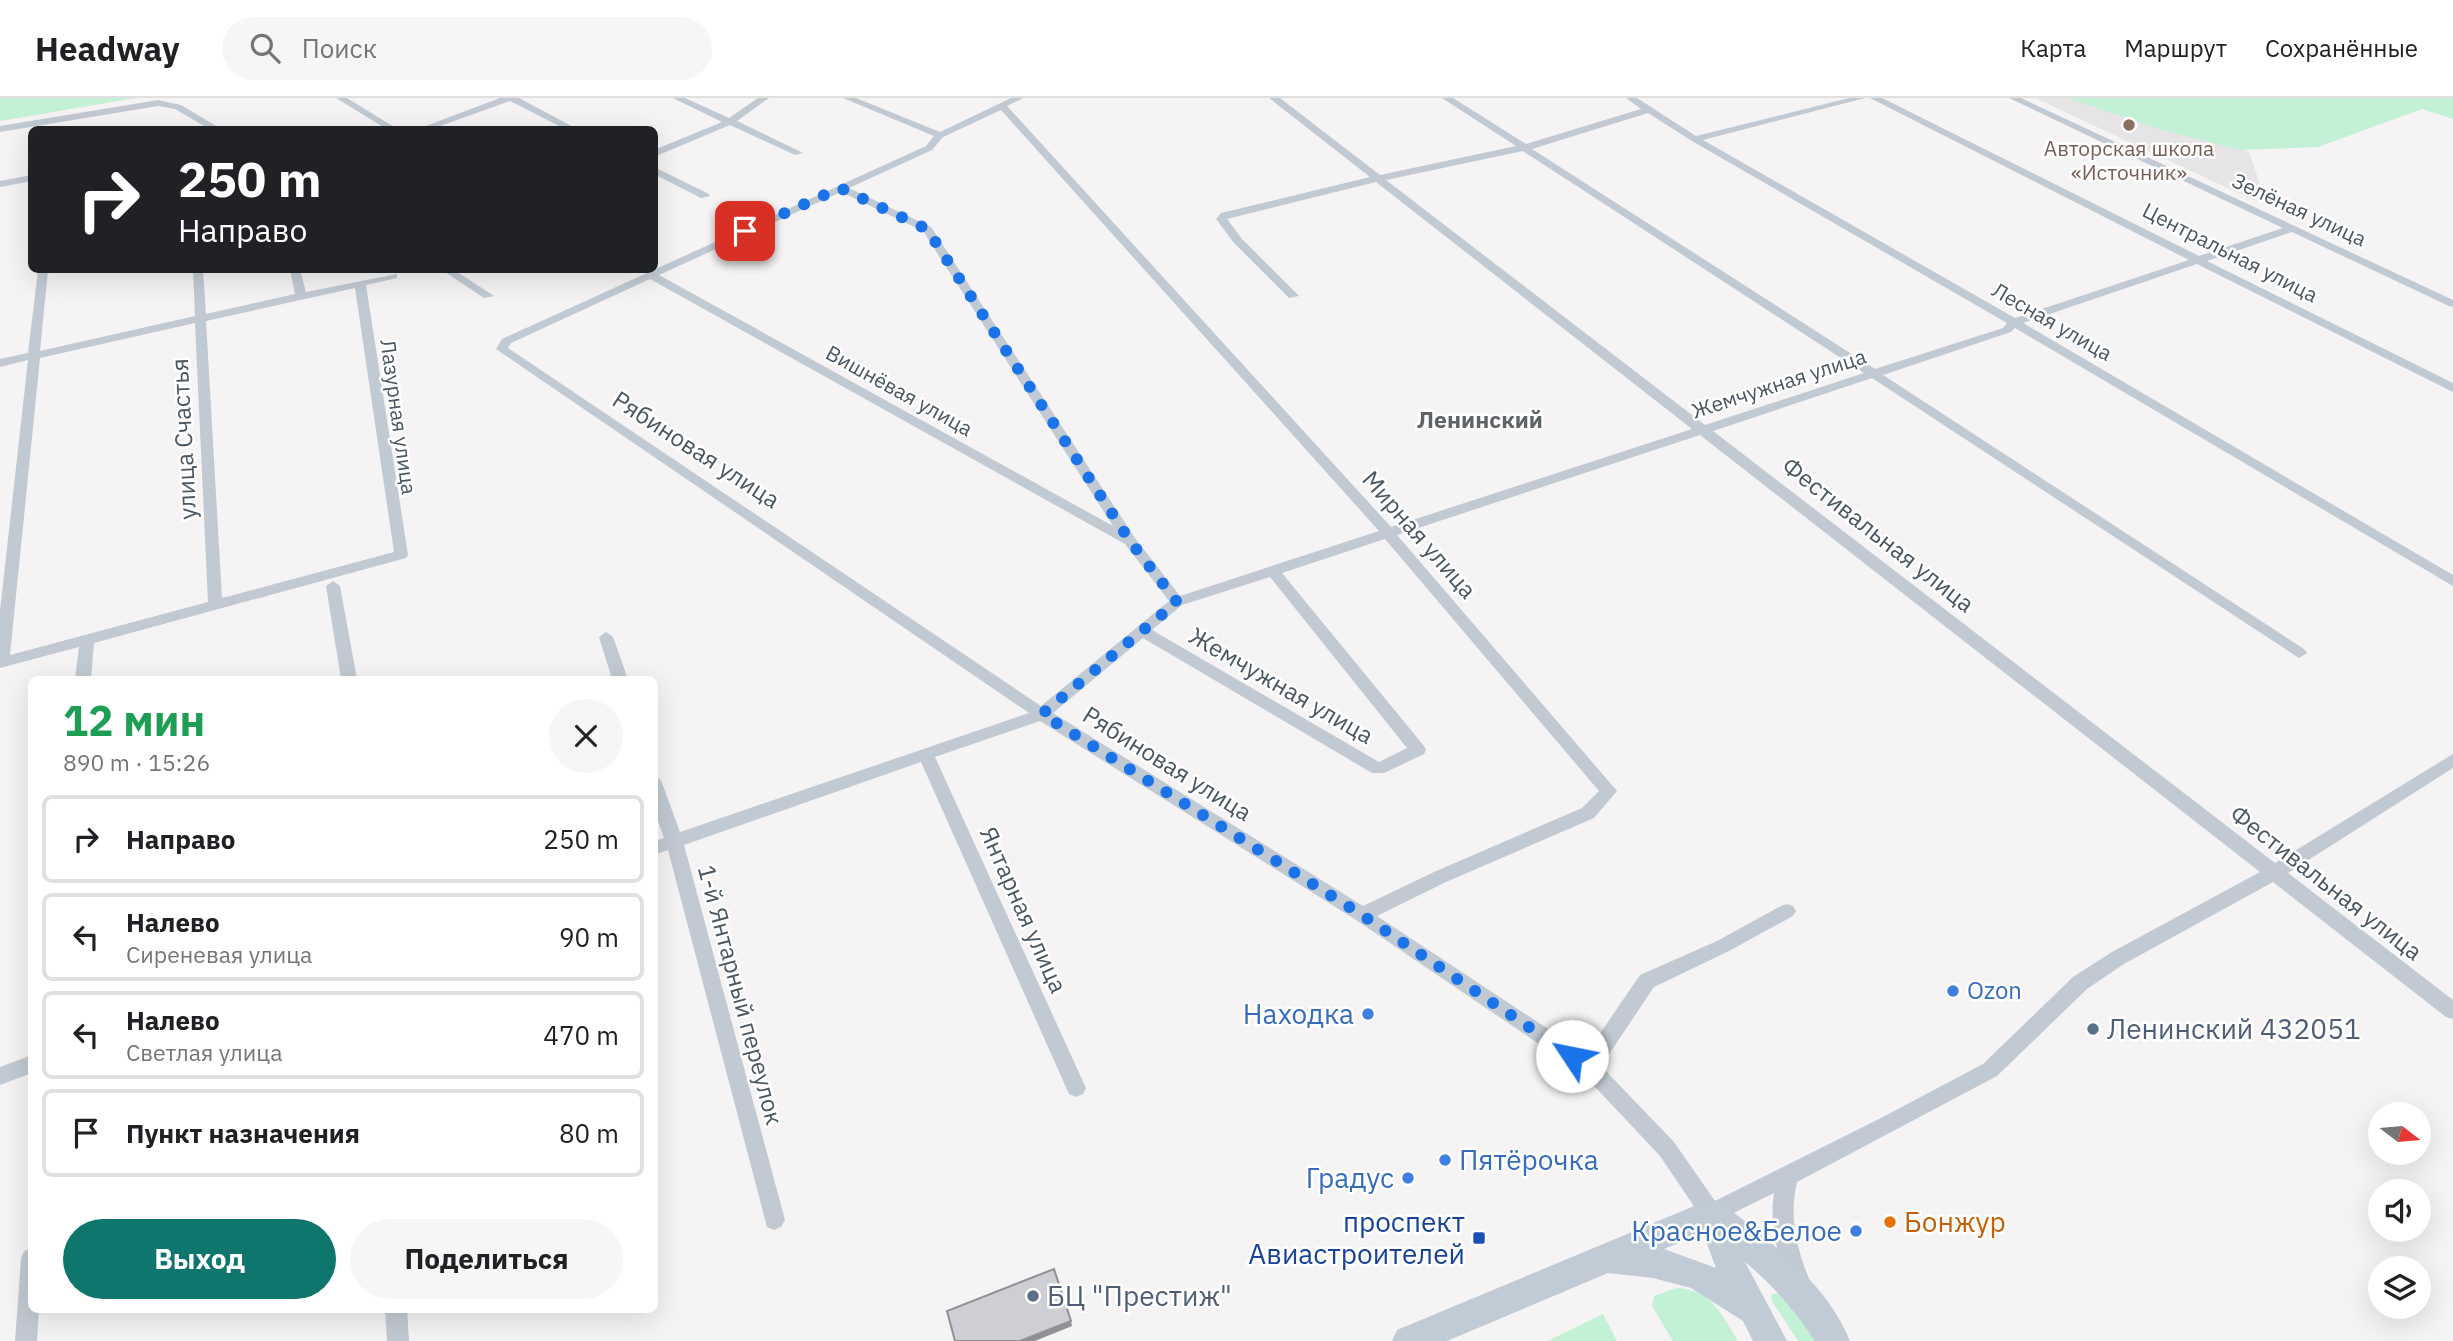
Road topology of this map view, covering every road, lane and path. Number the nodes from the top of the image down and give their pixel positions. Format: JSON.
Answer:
{"nodes":[{"id":1,"x":341,"y":98,"type":"edge"},
{"id":2,"x":511,"y":98,"type":"edge"},
{"id":3,"x":678,"y":98,"type":"edge"},
{"id":4,"x":764,"y":98,"type":"edge"},
{"id":5,"x":848,"y":98,"type":"edge"},
{"id":6,"x":1018,"y":98,"type":"edge"},
{"id":7,"x":1274,"y":98,"type":"edge"},
{"id":8,"x":1447,"y":98,"type":"edge"},
{"id":9,"x":1631,"y":98,"type":"edge"},
{"id":10,"x":1860,"y":98,"type":"edge"},
{"id":11,"x":1875,"y":98,"type":"edge"},
{"id":12,"x":2014,"y":98,"type":"edge"},
{"id":13,"x":1003,"y":107,"type":"junction"},
{"id":14,"x":1650,"y":110,"type":"junction"},
{"id":15,"x":730,"y":122,"type":"junction"},
{"id":16,"x":213,"y":126,"type":"edge"},
{"id":17,"x":388,"y":126,"type":"edge"},
{"id":18,"x":430,"y":126,"type":"edge"},
{"id":19,"x":567,"y":126,"type":"edge"},
{"id":20,"x":0,"y":129,"type":"edge"},
{"id":21,"x":940,"y":135,"type":"junction"},
{"id":22,"x":1695,"y":139,"type":"junction"},
{"id":23,"x":1527,"y":147,"type":"junction"},
{"id":24,"x":658,"y":151,"type":"edge"},
{"id":25,"x":798,"y":153,"type":"dead end"},
{"id":26,"x":658,"y":172,"type":"edge"},
{"id":27,"x":1379,"y":178,"type":"junction"},
{"id":28,"x":28,"y":179,"type":"edge"},
{"id":29,"x":0,"y":184,"type":"edge"},
{"id":30,"x":840,"y":188,"type":"junction"},
{"id":31,"x":705,"y":196,"type":"dead end"},
{"id":32,"x":2294,"y":228,"type":"junction"},
{"id":33,"x":2200,"y":259,"type":"junction"},
{"id":34,"x":658,"y":271,"type":"edge"},
{"id":35,"x":43,"y":273,"type":"edge"},
{"id":36,"x":198,"y":273,"type":"edge"},
{"id":37,"x":296,"y":273,"type":"edge"},
{"id":38,"x":452,"y":273,"type":"edge"},
{"id":39,"x":654,"y":273,"type":"edge"},
{"id":40,"x":393,"y":275,"type":"dead end"},
{"id":41,"x":650,"y":275,"type":"junction"},
{"id":42,"x":360,"y":283,"type":"junction"},
{"id":43,"x":300,"y":296,"type":"junction"},
{"id":44,"x":488,"y":296,"type":"dead end"},
{"id":45,"x":1293,"y":296,"type":"dead end"},
{"id":46,"x":2453,"y":304,"type":"edge"},
{"id":47,"x":200,"y":319,"type":"junction"},
{"id":48,"x":2014,"y":322,"type":"junction"},
{"id":49,"x":34,"y":356,"type":"junction"},
{"id":50,"x":0,"y":363,"type":"edge"},
{"id":51,"x":1872,"y":374,"type":"junction"},
{"id":52,"x":2453,"y":388,"type":"edge"},
{"id":53,"x":1706,"y":430,"type":"junction"},
{"id":54,"x":1389,"y":534,"type":"junction"},
{"id":55,"x":1130,"y":541,"type":"junction"},
{"id":56,"x":1273,"y":571,"type":"junction"},
{"id":57,"x":2453,"y":581,"type":"edge"},
{"id":58,"x":333,"y":586,"type":"dead end"},
{"id":59,"x":1177,"y":602,"type":"junction"},
{"id":60,"x":215,"y":605,"type":"junction"},
{"id":61,"x":1142,"y":631,"type":"junction"},
{"id":62,"x":606,"y":637,"type":"dead end"},
{"id":63,"x":87,"y":639,"type":"junction"},
{"id":64,"x":2299,"y":653,"type":"dead end"},
{"id":65,"x":1,"y":662,"type":"edge"},
{"id":66,"x":83,"y":676,"type":"edge"},
{"id":67,"x":348,"y":676,"type":"edge"},
{"id":68,"x":619,"y":676,"type":"edge"},
{"id":69,"x":1042,"y":714,"type":"junction"},
{"id":70,"x":926,"y":754,"type":"junction"},
{"id":71,"x":2453,"y":760,"type":"edge"},
{"id":72,"x":658,"y":795,"type":"edge"},
{"id":73,"x":674,"y":841,"type":"junction"},
{"id":74,"x":658,"y":847,"type":"edge"},
{"id":75,"x":2275,"y":872,"type":"junction"},
{"id":76,"x":1787,"y":911,"type":"dead end"},
{"id":77,"x":1362,"y":915,"type":"junction"},
{"id":78,"x":2453,"y":1011,"type":"edge"},
{"id":79,"x":28,"y":1066,"type":"edge"},
{"id":80,"x":1589,"y":1067,"type":"junction"},
{"id":81,"x":0,"y":1076,"type":"edge"},
{"id":82,"x":1076,"y":1088,"type":"dead end"},
{"id":83,"x":1788,"y":1175,"type":"junction"},
{"id":84,"x":1711,"y":1214,"type":"junction"},
{"id":85,"x":774,"y":1220,"type":"dead end"},
{"id":86,"x":1607,"y":1258,"type":"junction"},
{"id":87,"x":1807,"y":1300,"type":"junction"},
{"id":88,"x":1752,"y":1310,"type":"junction"},
{"id":89,"x":28,"y":1313,"type":"edge"},
{"id":90,"x":396,"y":1313,"type":"edge"},
{"id":91,"x":26,"y":1341,"type":"edge"},
{"id":92,"x":398,"y":1341,"type":"edge"},
{"id":93,"x":1408,"y":1341,"type":"edge"},
{"id":94,"x":1771,"y":1341,"type":"edge"},
{"id":95,"x":1834,"y":1341,"type":"edge"}],
"edges":[{"from":1,"to":17,"type":"street"},
{"from":2,"to":18,"type":"street"},
{"from":2,"to":19,"type":"street"},
{"from":3,"to":15,"type":"street"},
{"from":4,"to":15,"type":"street"},
{"from":5,"to":21,"type":"street"},
{"from":6,"to":13,"type":"street"},
{"from":7,"to":27,"type":"street","name":"Фестивальная улица"},
{"from":8,"to":23,"type":"street"},
{"from":9,"to":14,"type":"street","name":"Лесная улица"},
{"from":10,"to":22,"type":"street"},
{"from":11,"to":33,"type":"street","name":"Центральная улица"},
{"from":12,"to":32,"type":"street","name":"Зелёная улица"},
{"from":13,"to":21,"type":"street"},
{"from":13,"to":54,"type":"street","name":"Мирная улица"},
{"from":14,"to":22,"type":"street","name":"Лесная улица"},
{"from":14,"to":23,"type":"street"},
{"from":15,"to":24,"type":"street"},
{"from":15,"to":25,"type":"street"},
{"from":16,"to":20,"type":"street"},
{"from":21,"to":30,"type":"street"},
{"from":22,"to":48,"type":"street","name":"Лесная улица"},
{"from":23,"to":27,"type":"street"},
{"from":23,"to":51,"type":"street"},
{"from":26,"to":31,"type":"street"},
{"from":27,"to":45,"type":"street"},
{"from":27,"to":53,"type":"street","name":"Фестивальная улица"},
{"from":28,"to":29,"type":"street"},
{"from":30,"to":34,"type":"street"},
{"from":30,"to":55,"type":"street"},
{"from":32,"to":33,"type":"street","name":"Жемчужная улица"},
{"from":32,"to":46,"type":"street","name":"Зелёная улица"},
{"from":33,"to":48,"type":"street","name":"Жемчужная улица"},
{"from":33,"to":52,"type":"street","name":"Центральная улица"},
{"from":35,"to":49,"type":"street"},
{"from":36,"to":47,"type":"street","name":"улица Счастья"},
{"from":37,"to":43,"type":"street"},
{"from":38,"to":44,"type":"street"},
{"from":39,"to":41,"type":"street"},
{"from":40,"to":42,"type":"street"},
{"from":41,"to":55,"type":"street","name":"Вишнёвая улица"},
{"from":41,"to":69,"type":"street","name":"Рябиновая улица"},
{"from":42,"to":43,"type":"street"},
{"from":42,"to":60,"type":"street","name":"Лазурная улица"},
{"from":43,"to":47,"type":"street"},
{"from":47,"to":49,"type":"street"},
{"from":47,"to":60,"type":"street","name":"улица Счастья"},
{"from":48,"to":51,"type":"street","name":"Жемчужная улица"},
{"from":48,"to":57,"type":"street","name":"Лесная улица"},
{"from":49,"to":50,"type":"street"},
{"from":49,"to":65,"type":"street"},
{"from":51,"to":53,"type":"street","name":"Жемчужная улица"},
{"from":51,"to":64,"type":"street"},
{"from":53,"to":54,"type":"street","name":"Жемчужная улица"},
{"from":53,"to":75,"type":"street","name":"Фестивальная улица"},
{"from":54,"to":56,"type":"street","name":"Жемчужная улица"},
{"from":54,"to":77,"type":"street","name":"Мирная улица"},
{"from":55,"to":59,"type":"street"},
{"from":56,"to":59,"type":"street","name":"Жемчужная улица"},
{"from":56,"to":61,"type":"street","name":"Жемчужная улица"},
{"from":58,"to":67,"type":"street"},
{"from":59,"to":61,"type":"street"},
{"from":60,"to":63,"type":"street"},
{"from":61,"to":69,"type":"street"},
{"from":62,"to":68,"type":"street"},
{"from":63,"to":65,"type":"street"},
{"from":63,"to":66,"type":"street"},
{"from":69,"to":70,"type":"street"},
{"from":69,"to":77,"type":"street","name":"Рябиновая улица"},
{"from":70,"to":73,"type":"street"},
{"from":70,"to":82,"type":"street","name":"Янтарная улица"},
{"from":71,"to":75,"type":"street"},
{"from":72,"to":73,"type":"street","name":"1-й Янтарный переулок"},
{"from":73,"to":74,"type":"street"},
{"from":73,"to":85,"type":"street","name":"1-й Янтарный переулок"},
{"from":75,"to":78,"type":"street","name":"Фестивальная улица"},
{"from":75,"to":83,"type":"street"},
{"from":76,"to":80,"type":"street"},
{"from":77,"to":80,"type":"street","name":"Рябиновая улица"},
{"from":79,"to":81,"type":"street"},
{"from":80,"to":84,"type":"street","name":"Рябиновая улица"},
{"from":83,"to":84,"type":"street"},
{"from":83,"to":87,"type":"street"},
{"from":84,"to":86,"type":"main road"},
{"from":84,"to":87,"type":"main road"},
{"from":84,"to":88,"type":"main road"},
{"from":86,"to":88,"type":"main road"},
{"from":86,"to":93,"type":"main road"},
{"from":87,"to":95,"type":"main road"},
{"from":88,"to":94,"type":"main road"},
{"from":89,"to":91,"type":"street"},
{"from":90,"to":92,"type":"street"}]}
